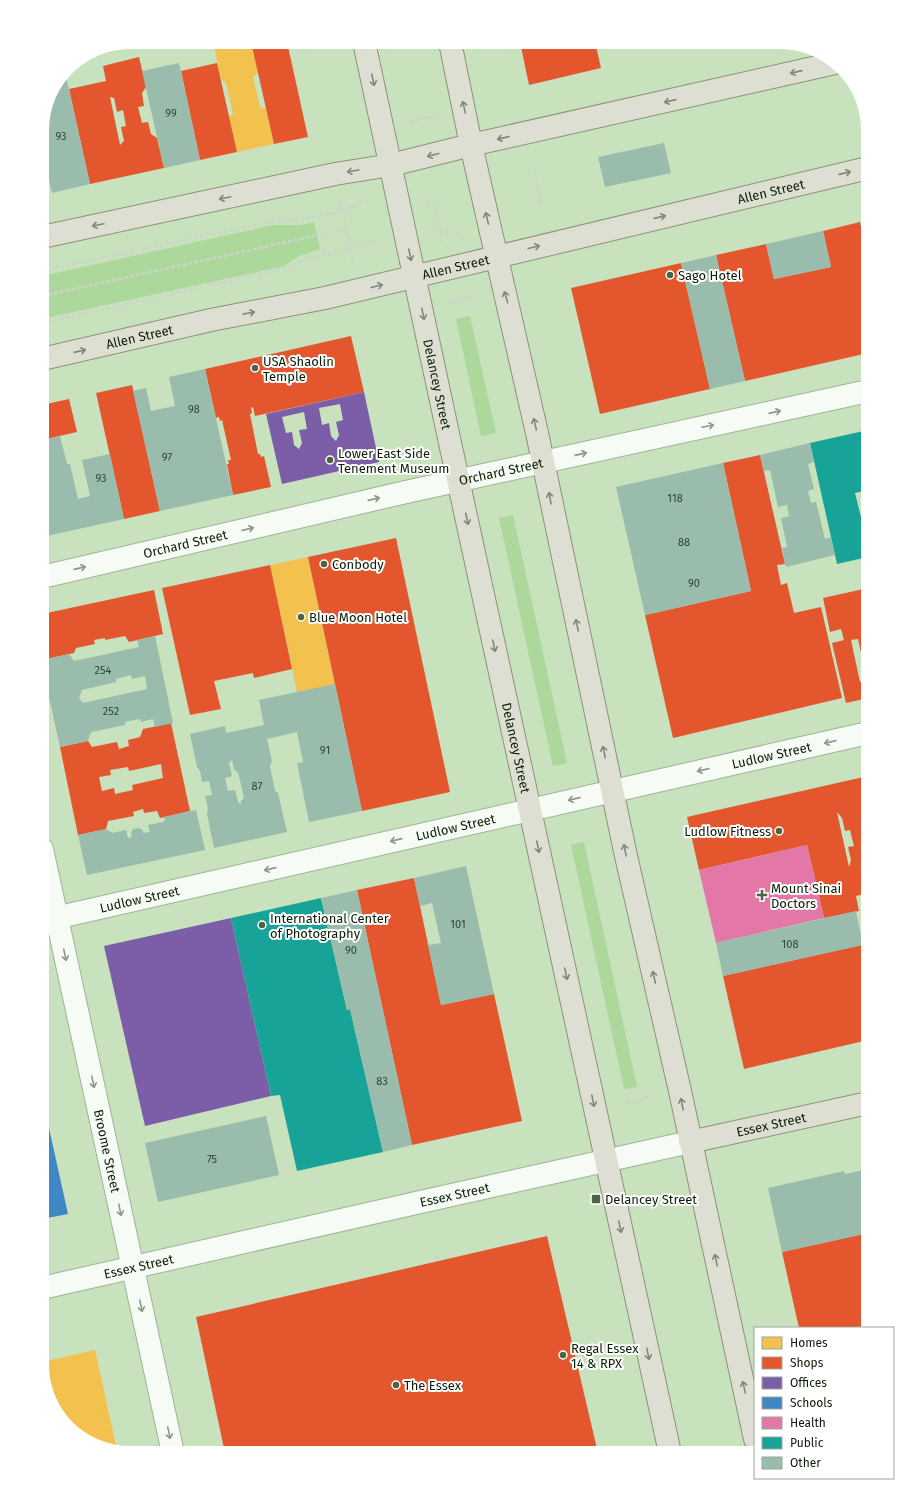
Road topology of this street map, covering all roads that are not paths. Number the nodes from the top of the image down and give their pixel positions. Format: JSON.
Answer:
{"nodes":[{"id":1,"x":366,"y":49,"type":"edge"},
{"id":2,"x":451,"y":49,"type":"edge"},
{"id":3,"x":827,"y":65,"type":"edge"},
{"id":4,"x":471,"y":145,"type":"junction"},
{"id":5,"x":391,"y":165,"type":"junction"},
{"id":6,"x":861,"y":170,"type":"edge"},
{"id":7,"x":49,"y":235,"type":"edge"},
{"id":8,"x":496,"y":256,"type":"junction"},
{"id":9,"x":415,"y":276,"type":"junction"},
{"id":10,"x":49,"y":357,"type":"edge"},
{"id":11,"x":861,"y":393,"type":"edge"},
{"id":12,"x":543,"y":462,"type":"junction"},
{"id":13,"x":458,"y":480,"type":"junction"},
{"id":14,"x":49,"y":575,"type":"edge"},
{"id":15,"x":861,"y":735,"type":"edge"},
{"id":16,"x":612,"y":790,"type":"junction"},
{"id":17,"x":530,"y":809,"type":"junction"},
{"id":18,"x":49,"y":919,"type":"edge"},
{"id":19,"x":861,"y":1105,"type":"edge"},
{"id":20,"x":690,"y":1142,"type":"junction"},
{"id":21,"x":606,"y":1161,"type":"junction"},
{"id":22,"x":133,"y":1267,"type":"junction"},
{"id":23,"x":49,"y":1286,"type":"edge"},
{"id":24,"x":754,"y":1434,"type":"edge"},
{"id":25,"x":172,"y":1446,"type":"edge"},
{"id":26,"x":668,"y":1446,"type":"edge"}],
"edges":[{"from":1,"to":5,"type":"main road","name":"Delancey Street","one_way":true},
{"from":4,"to":2,"type":"main road","one_way":true},
{"from":3,"to":4,"type":"main road","one_way":true},
{"from":4,"to":5,"type":"main road","one_way":true},
{"from":8,"to":4,"type":"main road","one_way":true},
{"from":5,"to":7,"type":"main road","one_way":true},
{"from":5,"to":9,"type":"main road","name":"Delancey Street","one_way":true},
{"from":8,"to":6,"type":"main road","name":"Allen Street","one_way":true},
{"from":8,"to":9,"type":"main road","name":"Allen Street"},
{"from":12,"to":8,"type":"main road","one_way":true},
{"from":10,"to":9,"type":"main road","name":"Allen Street","one_way":true},
{"from":9,"to":13,"type":"main road","name":"Delancey Street","one_way":true},
{"from":12,"to":11,"type":"street","name":"Orchard Street","one_way":true},
{"from":12,"to":13,"type":"street","name":"Orchard Street"},
{"from":16,"to":12,"type":"main road","one_way":true},
{"from":14,"to":13,"type":"street","name":"Orchard Street","one_way":true},
{"from":13,"to":17,"type":"main road","name":"Delancey Street","one_way":true},
{"from":15,"to":16,"type":"street","name":"Ludlow Street","one_way":true},
{"from":16,"to":17,"type":"street","name":"Ludlow Street","one_way":true},
{"from":20,"to":16,"type":"main road","one_way":true},
{"from":17,"to":18,"type":"street","name":"Ludlow Street","one_way":true},
{"from":17,"to":21,"type":"main road","name":"Delancey Street","one_way":true},
{"from":18,"to":22,"type":"street","name":"Broome Street","one_way":true},
{"from":19,"to":20,"type":"main road","name":"Essex Street"},
{"from":20,"to":21,"type":"street","name":"Essex Street"},
{"from":24,"to":20,"type":"main road","one_way":true},
{"from":21,"to":22,"type":"street","name":"Essex Street"},
{"from":21,"to":26,"type":"main road","name":"Delancey Street","one_way":true},
{"from":22,"to":23,"type":"street","name":"Essex Street"},
{"from":22,"to":25,"type":"street","name":"Broome Street","one_way":true}]}
